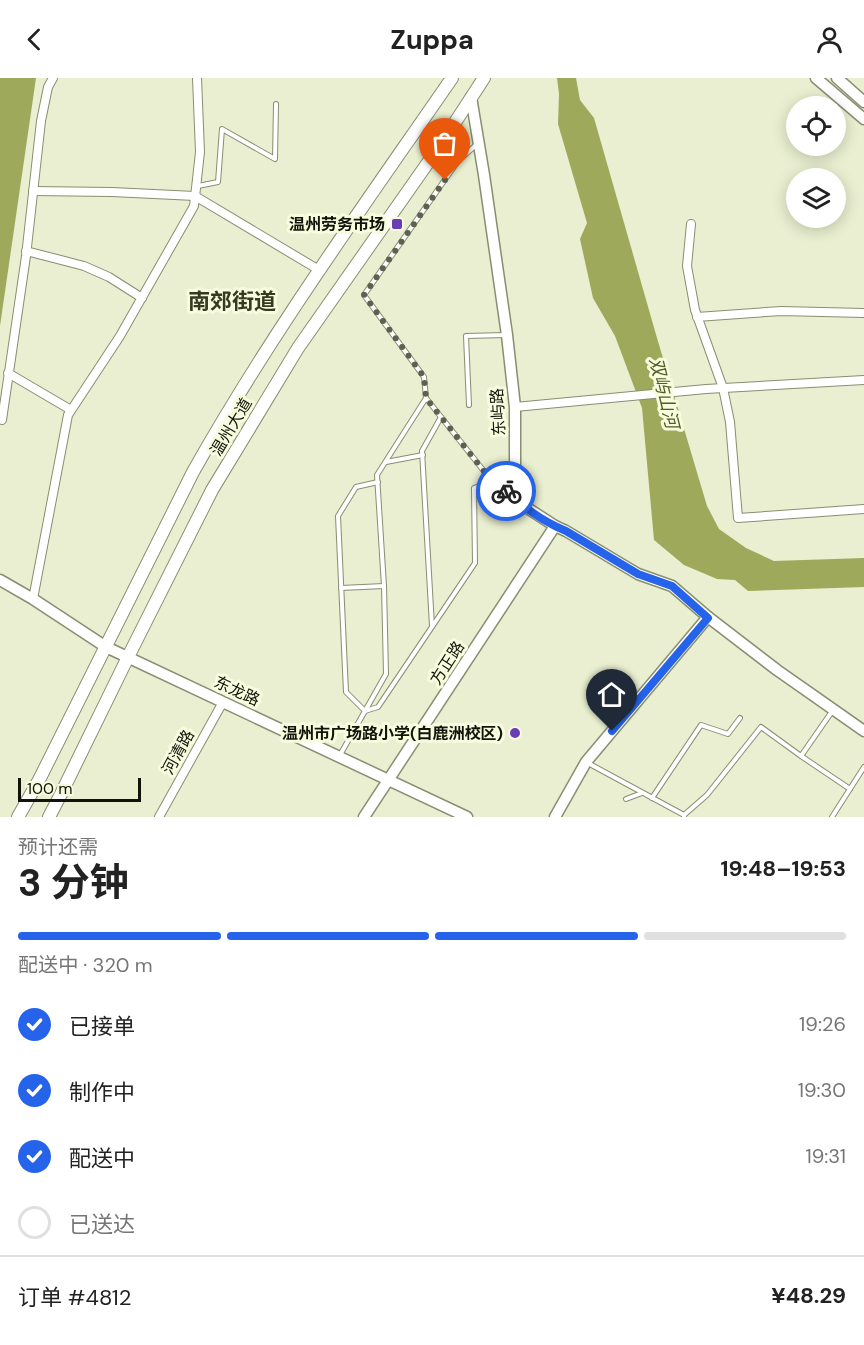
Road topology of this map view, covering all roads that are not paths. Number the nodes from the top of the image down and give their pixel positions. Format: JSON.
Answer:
{"nodes":[{"id":1,"x":53,"y":78,"type":"edge"},
{"id":2,"x":197,"y":78,"type":"edge"},
{"id":3,"x":452,"y":78,"type":"edge"},
{"id":4,"x":484,"y":78,"type":"edge"},
{"id":5,"x":816,"y":78,"type":"edge"},
{"id":6,"x":837,"y":78,"type":"edge"},
{"id":7,"x":471,"y":98,"type":"junction"},
{"id":8,"x":864,"y":102,"type":"edge"},
{"id":9,"x":276,"y":104,"type":"dead end"},
{"id":10,"x":864,"y":119,"type":"edge"},
{"id":11,"x":479,"y":142,"type":"junction"},
{"id":12,"x":196,"y":186,"type":"junction"},
{"id":13,"x":33,"y":191,"type":"junction"},
{"id":14,"x":195,"y":196,"type":"junction"},
{"id":15,"x":691,"y":224,"type":"dead end"},
{"id":16,"x":26,"y":251,"type":"junction"},
{"id":17,"x":319,"y":270,"type":"junction"},
{"id":18,"x":142,"y":298,"type":"junction"},
{"id":19,"x":864,"y":312,"type":"edge"},
{"id":20,"x":697,"y":317,"type":"junction"},
{"id":21,"x":507,"y":335,"type":"junction"},
{"id":22,"x":8,"y":373,"type":"junction"},
{"id":23,"x":864,"y":380,"type":"edge"},
{"id":24,"x":723,"y":388,"type":"junction"},
{"id":25,"x":426,"y":398,"type":"junction"},
{"id":26,"x":469,"y":405,"type":"dead end"},
{"id":27,"x":515,"y":406,"type":"junction"},
{"id":28,"x":71,"y":411,"type":"junction"},
{"id":29,"x":441,"y":417,"type":"junction"},
{"id":30,"x":2,"y":420,"type":"edge"},
{"id":31,"x":423,"y":455,"type":"junction"},
{"id":32,"x":386,"y":462,"type":"junction"},
{"id":33,"x":487,"y":475,"type":"junction"},
{"id":34,"x":378,"y":482,"type":"junction"},
{"id":35,"x":515,"y":500,"type":"junction"},
{"id":36,"x":864,"y":509,"type":"edge"},
{"id":37,"x":555,"y":526,"type":"junction"},
{"id":38,"x":0,"y":580,"type":"edge"},
{"id":39,"x":384,"y":586,"type":"junction"},
{"id":40,"x":341,"y":588,"type":"junction"},
{"id":41,"x":33,"y":599,"type":"junction"},
{"id":42,"x":708,"y":618,"type":"junction"},
{"id":43,"x":432,"y":626,"type":"junction"},
{"id":44,"x":106,"y":647,"type":"junction"},
{"id":45,"x":128,"y":657,"type":"junction"},
{"id":46,"x":223,"y":702,"type":"junction"},
{"id":47,"x":833,"y":710,"type":"junction"},
{"id":48,"x":365,"y":711,"type":"junction"},
{"id":49,"x":740,"y":718,"type":"dead end"},
{"id":50,"x":864,"y":731,"type":"edge"},
{"id":51,"x":340,"y":756,"type":"junction"},
{"id":52,"x":801,"y":756,"type":"junction"},
{"id":53,"x":586,"y":762,"type":"junction"},
{"id":54,"x":864,"y":767,"type":"edge"},
{"id":55,"x":388,"y":779,"type":"junction"},
{"id":56,"x":850,"y":789,"type":"junction"},
{"id":57,"x":642,"y":793,"type":"junction"},
{"id":58,"x":652,"y":798,"type":"junction"},
{"id":59,"x":626,"y":799,"type":"dead end"},
{"id":60,"x":684,"y":816,"type":"edge"},
{"id":61,"x":18,"y":817,"type":"edge"},
{"id":62,"x":49,"y":817,"type":"edge"},
{"id":63,"x":159,"y":817,"type":"edge"},
{"id":64,"x":364,"y":817,"type":"edge"},
{"id":65,"x":467,"y":817,"type":"edge"},
{"id":66,"x":555,"y":817,"type":"edge"},
{"id":67,"x":831,"y":817,"type":"edge"}],
"edges":[{"from":1,"to":13,"type":"street"},
{"from":2,"to":12,"type":"street"},
{"from":3,"to":17,"type":"main road","name":"温州大道"},
{"from":4,"to":7,"type":"main road","name":"温州大道"},
{"from":5,"to":10,"type":"street"},
{"from":6,"to":8,"type":"street"},
{"from":7,"to":11,"type":"street","name":"东屿路"},
{"from":7,"to":45,"type":"main road","name":"温州大道"},
{"from":9,"to":12,"type":"lane"},
{"from":11,"to":21,"type":"street","name":"东屿路"},
{"from":11,"to":25,"type":"lane"},
{"from":12,"to":14,"type":"street"},
{"from":13,"to":14,"type":"street"},
{"from":13,"to":16,"type":"street"},
{"from":14,"to":17,"type":"street"},
{"from":14,"to":18,"type":"street"},
{"from":15,"to":20,"type":"street"},
{"from":16,"to":18,"type":"street"},
{"from":16,"to":22,"type":"street"},
{"from":17,"to":44,"type":"main road","name":"温州大道"},
{"from":18,"to":28,"type":"street"},
{"from":19,"to":20,"type":"street"},
{"from":20,"to":24,"type":"street"},
{"from":21,"to":26,"type":"lane"},
{"from":21,"to":27,"type":"street","name":"东屿路"},
{"from":22,"to":28,"type":"street"},
{"from":22,"to":30,"type":"street"},
{"from":23,"to":24,"type":"street"},
{"from":24,"to":27,"type":"street"},
{"from":24,"to":36,"type":"street"},
{"from":25,"to":29,"type":"lane"},
{"from":25,"to":32,"type":"lane"},
{"from":27,"to":35,"type":"street","name":"东屿路"},
{"from":28,"to":41,"type":"street"},
{"from":29,"to":31,"type":"lane"},
{"from":29,"to":33,"type":"lane"},
{"from":31,"to":32,"type":"lane"},
{"from":31,"to":43,"type":"lane"},
{"from":32,"to":34,"type":"lane"},
{"from":33,"to":35,"type":"lane"},
{"from":33,"to":43,"type":"lane"},
{"from":34,"to":39,"type":"lane"},
{"from":34,"to":40,"type":"lane"},
{"from":35,"to":37,"type":"street"},
{"from":37,"to":42,"type":"street"},
{"from":37,"to":55,"type":"street","name":"方正路"},
{"from":38,"to":41,"type":"street","name":"东龙路"},
{"from":39,"to":40,"type":"lane"},
{"from":39,"to":48,"type":"lane"},
{"from":40,"to":48,"type":"lane"},
{"from":41,"to":44,"type":"street","name":"东龙路"},
{"from":42,"to":47,"type":"street"},
{"from":42,"to":53,"type":"street"},
{"from":43,"to":48,"type":"lane"},
{"from":44,"to":45,"type":"street","name":"东龙路"},
{"from":44,"to":61,"type":"main road","name":"温州大道"},
{"from":45,"to":46,"type":"street","name":"东龙路"},
{"from":45,"to":62,"type":"main road","name":"温州大道"},
{"from":46,"to":51,"type":"street","name":"东龙路"},
{"from":46,"to":63,"type":"street","name":"河清路"},
{"from":47,"to":50,"type":"street"},
{"from":47,"to":52,"type":"lane"},
{"from":48,"to":51,"type":"lane"},
{"from":49,"to":58,"type":"lane"},
{"from":51,"to":55,"type":"street","name":"东龙路"},
{"from":52,"to":56,"type":"lane"},
{"from":52,"to":60,"type":"lane"},
{"from":53,"to":57,"type":"lane"},
{"from":53,"to":66,"type":"street"},
{"from":54,"to":56,"type":"lane"},
{"from":55,"to":64,"type":"street","name":"方正路"},
{"from":55,"to":65,"type":"street","name":"东龙路"},
{"from":56,"to":67,"type":"lane"},
{"from":57,"to":58,"type":"lane"},
{"from":57,"to":59,"type":"lane"},
{"from":58,"to":60,"type":"lane"}]}
